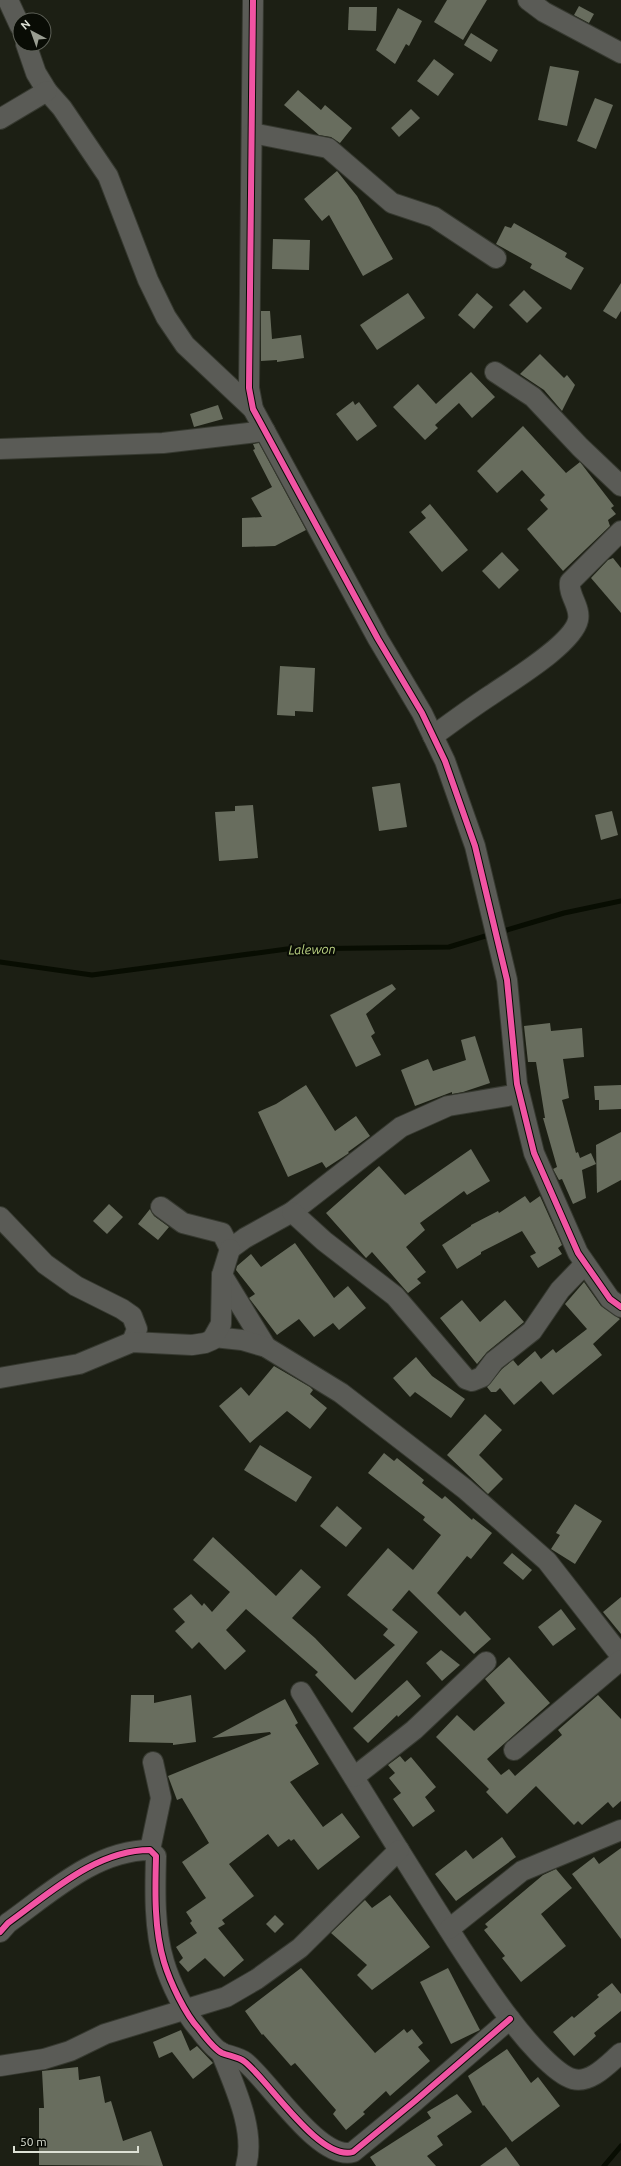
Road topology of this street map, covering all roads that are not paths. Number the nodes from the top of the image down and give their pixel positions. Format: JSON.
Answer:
{"nodes":[{"id":1,"x":8,"y":0,"type":"edge"},
{"id":2,"x":253,"y":0,"type":"edge"},
{"id":3,"x":528,"y":0,"type":"edge"},
{"id":4,"x":14,"y":12,"type":"edge"},
{"id":5,"x":29,"y":52,"type":"edge"},
{"id":6,"x":621,"y":53,"type":"edge"},
{"id":7,"x":46,"y":91,"type":"junction"},
{"id":8,"x":0,"y":118,"type":"edge"},
{"id":9,"x":252,"y":133,"type":"junction"},
{"id":10,"x":496,"y":258,"type":"dead end"},
{"id":11,"x":496,"y":372,"type":"dead end"},
{"id":12,"x":253,"y":409,"type":"junction"},
{"id":13,"x":265,"y":431,"type":"junction"},
{"id":14,"x":0,"y":449,"type":"edge"},
{"id":15,"x":621,"y":486,"type":"edge"},
{"id":16,"x":621,"y":531,"type":"edge"},
{"id":17,"x":433,"y":736,"type":"junction"},
{"id":18,"x":519,"y":1094,"type":"junction"},
{"id":19,"x":161,"y":1207,"type":"dead end"},
{"id":20,"x":292,"y":1212,"type":"junction"},
{"id":21,"x":0,"y":1217,"type":"edge"},
{"id":22,"x":230,"y":1249,"type":"junction"},
{"id":23,"x":585,"y":1264,"type":"junction"},
{"id":24,"x":222,"y":1275,"type":"junction"},
{"id":25,"x":621,"y":1307,"type":"edge"},
{"id":26,"x":214,"y":1337,"type":"junction"},
{"id":27,"x":132,"y":1342,"type":"junction"},
{"id":28,"x":266,"y":1347,"type":"junction"},
{"id":29,"x":0,"y":1378,"type":"edge"},
{"id":30,"x":621,"y":1656,"type":"edge"},
{"id":31,"x":621,"y":1660,"type":"edge"},
{"id":32,"x":486,"y":1662,"type":"dead end"},
{"id":33,"x":301,"y":1692,"type":"dead end"},
{"id":34,"x":514,"y":1750,"type":"dead end"},
{"id":35,"x":154,"y":1762,"type":"dead end"},
{"id":36,"x":354,"y":1777,"type":"junction"},
{"id":37,"x":621,"y":1830,"type":"edge"},
{"id":38,"x":150,"y":1850,"type":"junction"},
{"id":39,"x":399,"y":1850,"type":"junction"},
{"id":40,"x":449,"y":1929,"type":"junction"},
{"id":41,"x":0,"y":1932,"type":"edge"},
{"id":42,"x":186,"y":2010,"type":"junction"},
{"id":43,"x":510,"y":2019,"type":"junction"},
{"id":44,"x":221,"y":2052,"type":"junction"},
{"id":45,"x":621,"y":2052,"type":"edge"},
{"id":46,"x":0,"y":2066,"type":"edge"},
{"id":47,"x":246,"y":2166,"type":"edge"}],
"edges":[{"from":1,"to":4,"type":"street"},
{"from":2,"to":9,"type":"street"},
{"from":3,"to":6,"type":"street"},
{"from":5,"to":7,"type":"street"},
{"from":7,"to":8,"type":"street"},
{"from":7,"to":12,"type":"street"},
{"from":9,"to":10,"type":"street"},
{"from":9,"to":12,"type":"street"},
{"from":11,"to":15,"type":"street"},
{"from":12,"to":13,"type":"street"},
{"from":13,"to":14,"type":"street"},
{"from":13,"to":17,"type":"street"},
{"from":16,"to":17,"type":"street"},
{"from":17,"to":18,"type":"street"},
{"from":18,"to":20,"type":"street"},
{"from":18,"to":23,"type":"street"},
{"from":19,"to":22,"type":"street"},
{"from":20,"to":22,"type":"street"},
{"from":20,"to":23,"type":"street"},
{"from":21,"to":27,"type":"street"},
{"from":22,"to":24,"type":"street"},
{"from":23,"to":25,"type":"street"},
{"from":24,"to":26,"type":"street"},
{"from":24,"to":28,"type":"street"},
{"from":26,"to":27,"type":"street"},
{"from":26,"to":28,"type":"street"},
{"from":27,"to":29,"type":"street"},
{"from":28,"to":30,"type":"street"},
{"from":31,"to":34,"type":"street"},
{"from":32,"to":36,"type":"street"},
{"from":33,"to":36,"type":"street"},
{"from":35,"to":38,"type":"street"},
{"from":36,"to":39,"type":"street"},
{"from":37,"to":40,"type":"street"},
{"from":38,"to":41,"type":"street"},
{"from":38,"to":42,"type":"street"},
{"from":39,"to":40,"type":"street"},
{"from":39,"to":42,"type":"street"},
{"from":40,"to":43,"type":"street"},
{"from":42,"to":44,"type":"street"},
{"from":42,"to":46,"type":"street"},
{"from":43,"to":44,"type":"street"},
{"from":43,"to":45,"type":"street"},
{"from":44,"to":47,"type":"street"}]}
